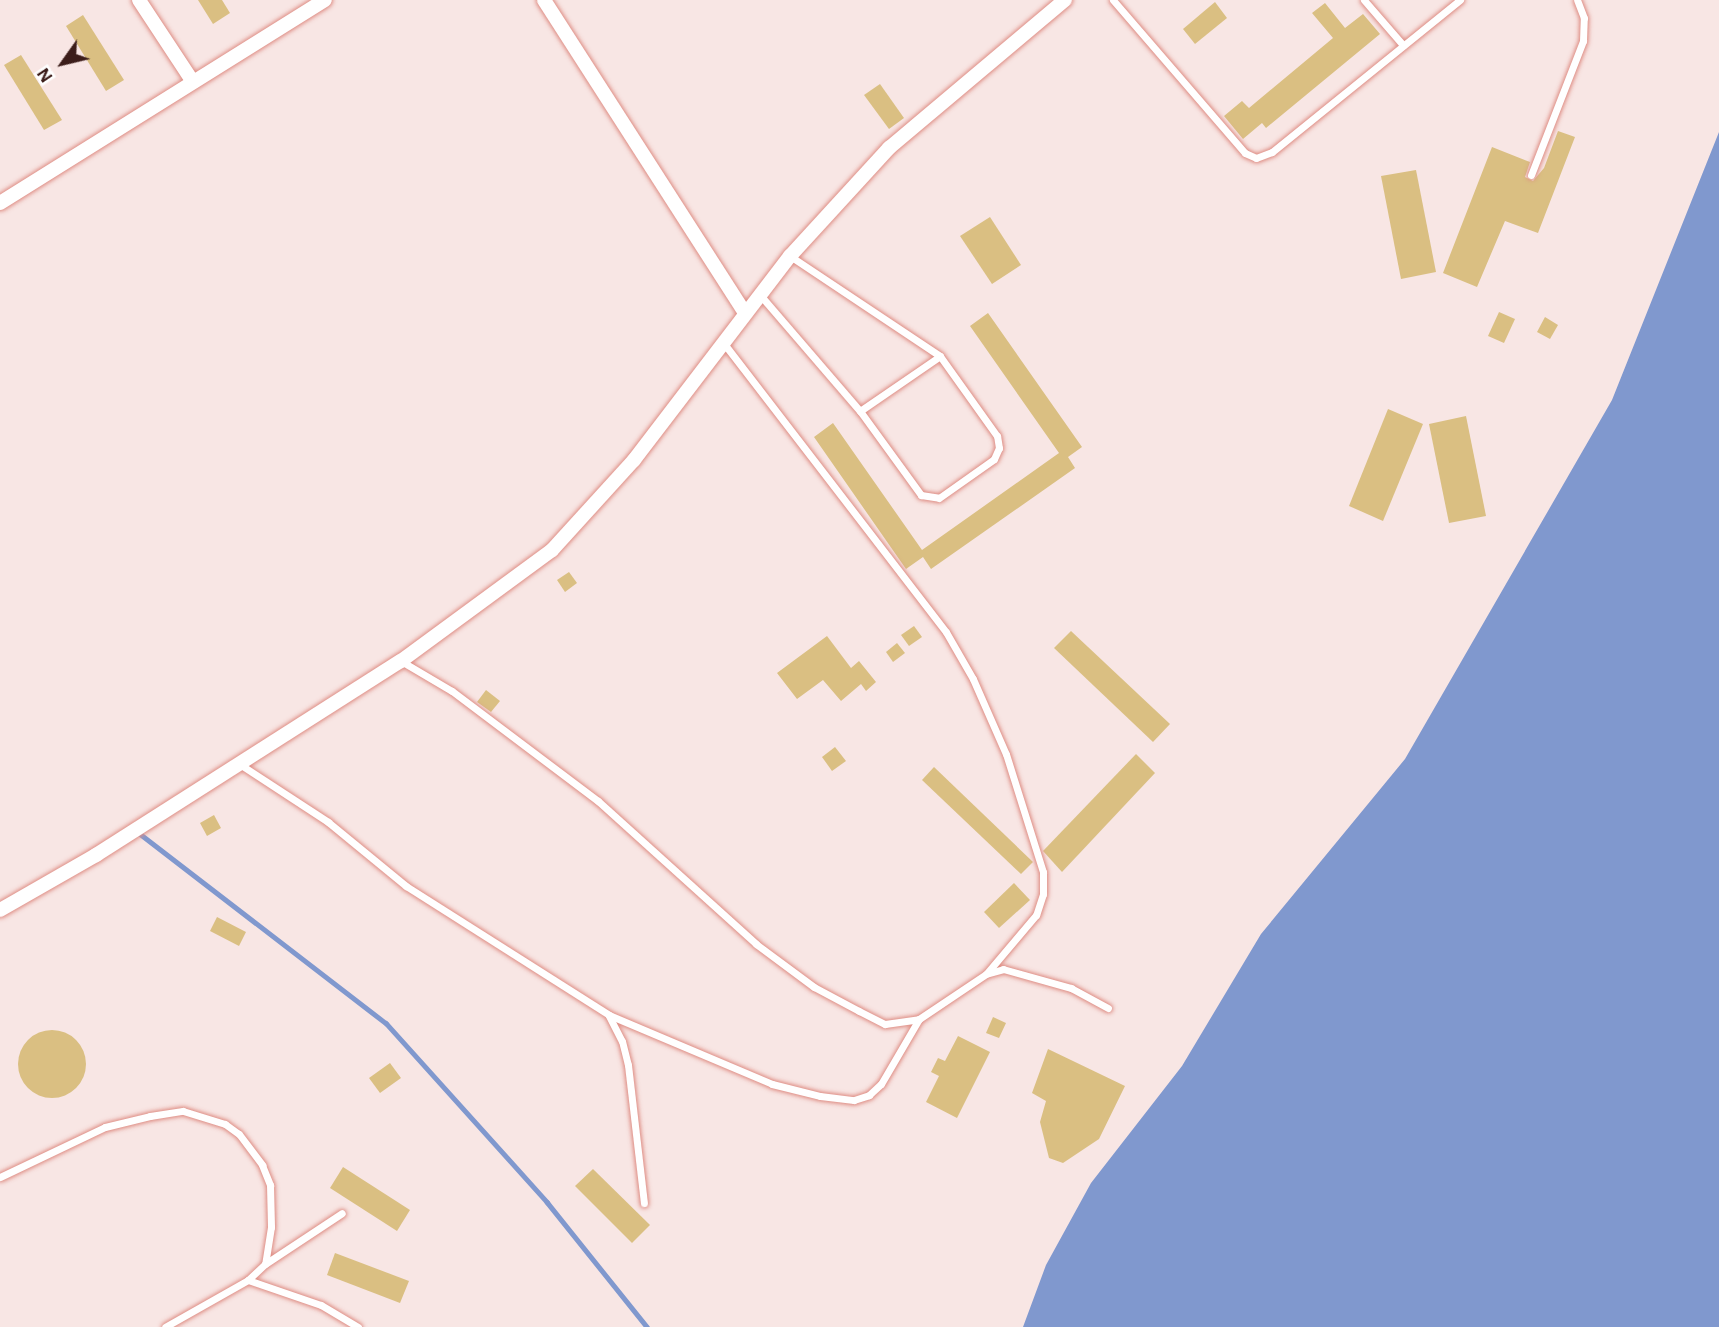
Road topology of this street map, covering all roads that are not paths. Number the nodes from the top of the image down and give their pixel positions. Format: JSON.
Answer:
{"nodes":[{"id":1,"x":139,"y":0,"type":"edge"},
{"id":2,"x":325,"y":0,"type":"edge"},
{"id":3,"x":544,"y":0,"type":"edge"},
{"id":4,"x":1065,"y":0,"type":"edge"},
{"id":5,"x":1113,"y":0,"type":"edge"},
{"id":6,"x":1364,"y":0,"type":"edge"},
{"id":7,"x":1460,"y":0,"type":"edge"},
{"id":8,"x":1577,"y":0,"type":"edge"},
{"id":9,"x":1404,"y":45,"type":"junction"},
{"id":10,"x":193,"y":82,"type":"junction"},
{"id":11,"x":1531,"y":175,"type":"dead end"},
{"id":12,"x":0,"y":203,"type":"edge"},
{"id":13,"x":790,"y":256,"type":"junction"},
{"id":14,"x":761,"y":296,"type":"junction"},
{"id":15,"x":744,"y":312,"type":"junction"},
{"id":16,"x":722,"y":340,"type":"junction"},
{"id":17,"x":940,"y":356,"type":"junction"},
{"id":18,"x":860,"y":411,"type":"junction"},
{"id":19,"x":401,"y":661,"type":"junction"},
{"id":20,"x":238,"y":762,"type":"junction"},
{"id":21,"x":0,"y":909,"type":"edge"},
{"id":22,"x":986,"y":974,"type":"junction"},
{"id":23,"x":1108,"y":1008,"type":"dead end"},
{"id":24,"x":609,"y":1015,"type":"junction"},
{"id":25,"x":919,"y":1019,"type":"junction"},
{"id":26,"x":0,"y":1177,"type":"edge"},
{"id":27,"x":644,"y":1203,"type":"dead end"},
{"id":28,"x":342,"y":1213,"type":"dead end"},
{"id":29,"x":265,"y":1264,"type":"junction"},
{"id":30,"x":248,"y":1280,"type":"junction"},
{"id":31,"x":165,"y":1327,"type":"edge"},
{"id":32,"x":358,"y":1327,"type":"edge"}],
"edges":[{"from":1,"to":10,"type":"street"},
{"from":2,"to":10,"type":"street"},
{"from":3,"to":15,"type":"street"},
{"from":4,"to":13,"type":"street"},
{"from":5,"to":9,"type":"lane"},
{"from":6,"to":9,"type":"lane"},
{"from":7,"to":9,"type":"lane"},
{"from":8,"to":11,"type":"lane"},
{"from":10,"to":12,"type":"street"},
{"from":13,"to":14,"type":"street"},
{"from":13,"to":17,"type":"lane"},
{"from":14,"to":15,"type":"street"},
{"from":14,"to":18,"type":"lane"},
{"from":15,"to":16,"type":"street"},
{"from":16,"to":19,"type":"street"},
{"from":16,"to":22,"type":"lane"},
{"from":17,"to":18,"type":"lane"},
{"from":17,"to":18,"type":"lane"},
{"from":19,"to":20,"type":"street"},
{"from":19,"to":25,"type":"lane"},
{"from":20,"to":21,"type":"street"},
{"from":20,"to":24,"type":"lane"},
{"from":22,"to":23,"type":"lane"},
{"from":22,"to":25,"type":"lane"},
{"from":24,"to":25,"type":"lane"},
{"from":24,"to":27,"type":"lane"},
{"from":26,"to":29,"type":"lane"},
{"from":28,"to":29,"type":"lane"},
{"from":29,"to":30,"type":"lane"},
{"from":30,"to":31,"type":"lane"},
{"from":30,"to":32,"type":"lane"}]}
